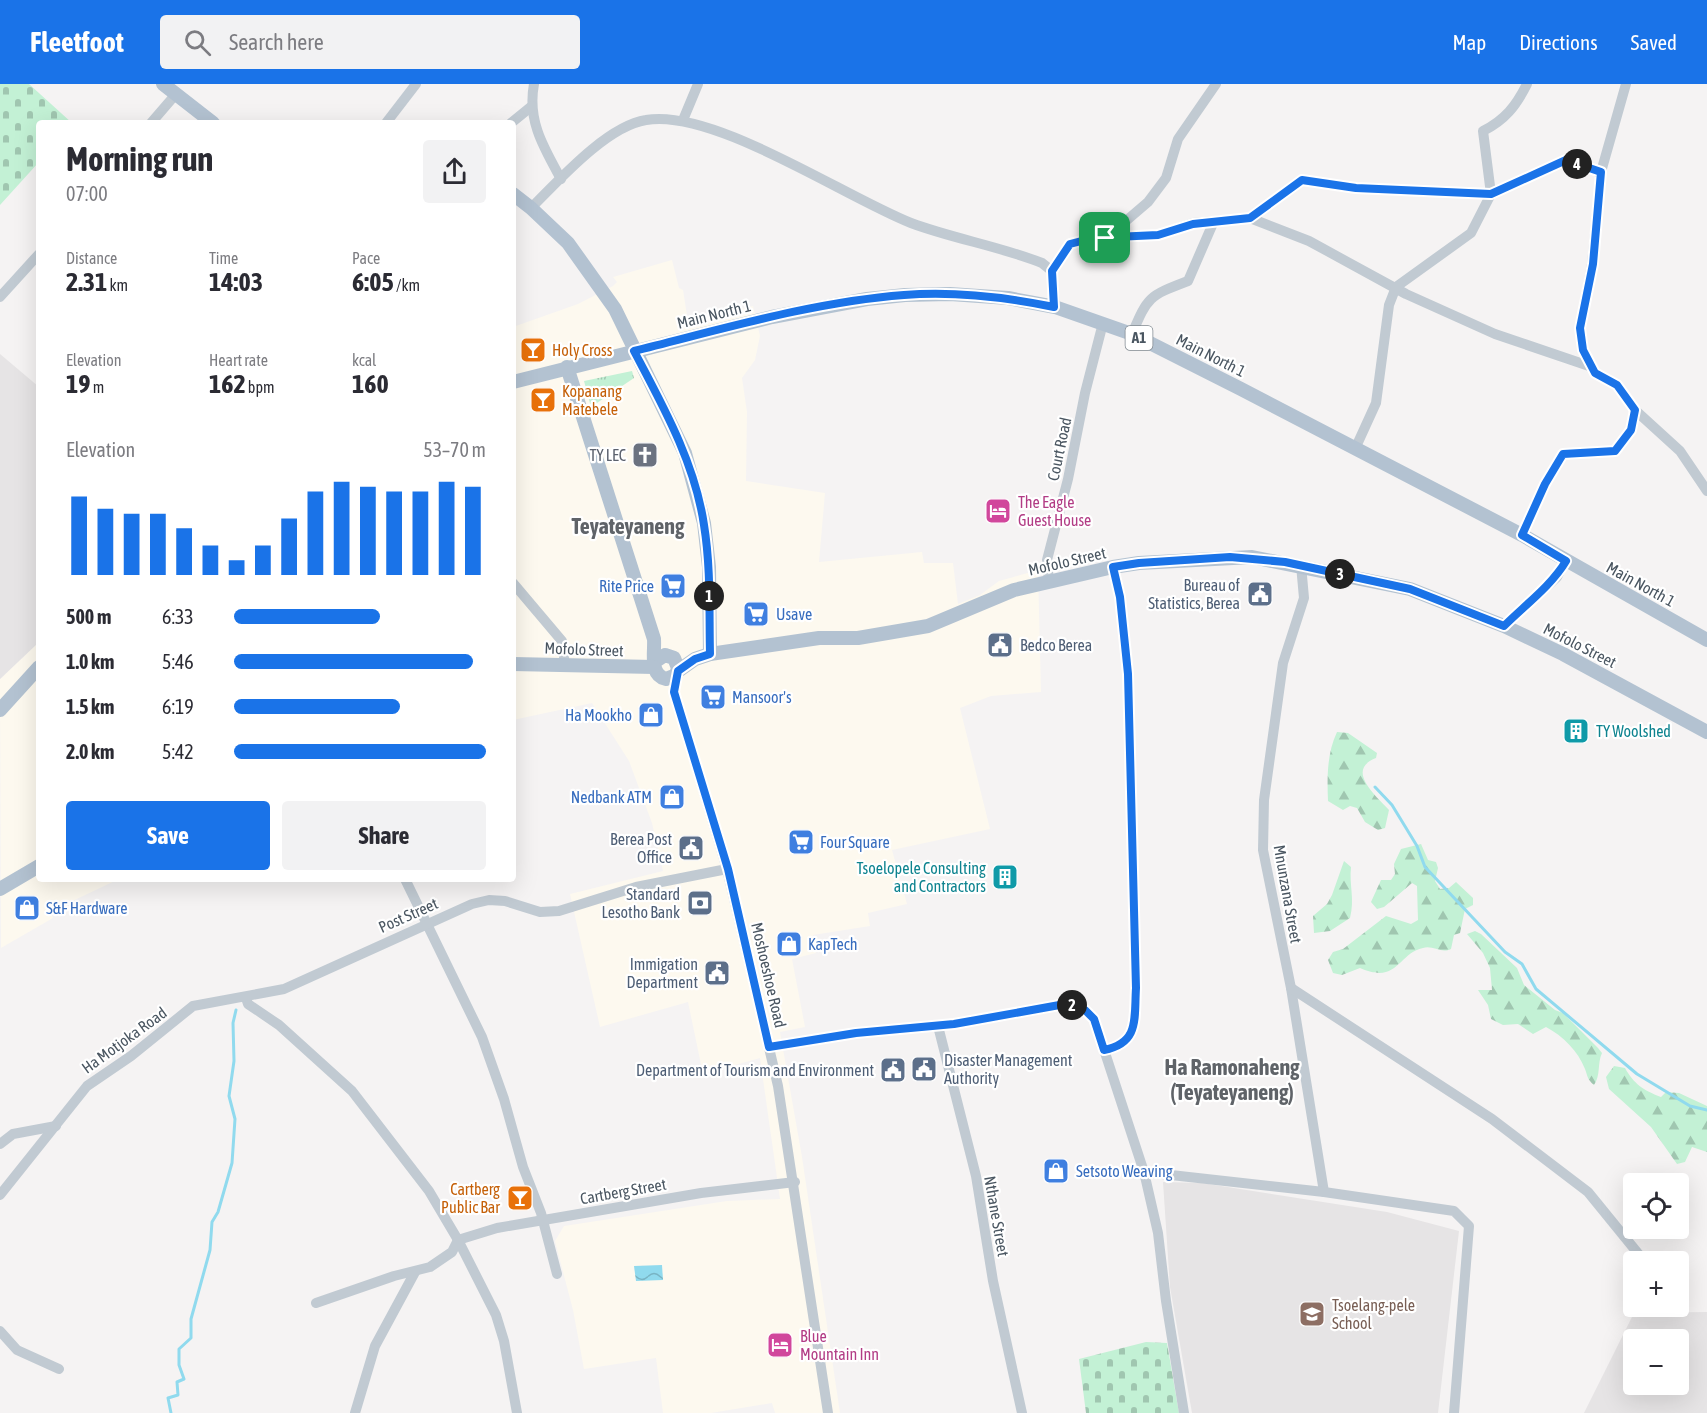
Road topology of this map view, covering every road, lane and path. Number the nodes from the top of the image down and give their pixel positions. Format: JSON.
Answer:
{"nodes":[{"id":1,"x":163,"y":84,"type":"edge"},
{"id":2,"x":416,"y":84,"type":"edge"},
{"id":3,"x":534,"y":84,"type":"edge"},
{"id":4,"x":698,"y":84,"type":"edge"},
{"id":5,"x":1216,"y":84,"type":"edge"},
{"id":6,"x":1527,"y":84,"type":"edge"},
{"id":7,"x":1626,"y":84,"type":"edge"},
{"id":8,"x":176,"y":94,"type":"junction"},
{"id":9,"x":532,"y":106,"type":"junction"},
{"id":10,"x":154,"y":120,"type":"edge"},
{"id":11,"x":209,"y":120,"type":"edge"},
{"id":12,"x":388,"y":120,"type":"edge"},
{"id":13,"x":515,"y":120,"type":"edge"},
{"id":14,"x":683,"y":120,"type":"junction"},
{"id":15,"x":1601,"y":172,"type":"junction"},
{"id":16,"x":561,"y":179,"type":"junction"},
{"id":17,"x":1491,"y":194,"type":"junction"},
{"id":18,"x":516,"y":196,"type":"edge"},
{"id":19,"x":531,"y":208,"type":"junction"},
{"id":20,"x":1250,"y":218,"type":"junction"},
{"id":21,"x":1214,"y":221,"type":"junction"},
{"id":22,"x":1105,"y":238,"type":"junction"},
{"id":23,"x":36,"y":258,"type":"edge"},
{"id":24,"x":1052,"y":271,"type":"junction"},
{"id":25,"x":1396,"y":287,"type":"junction"},
{"id":26,"x":0,"y":297,"type":"edge"},
{"id":27,"x":1054,"y":307,"type":"junction"},
{"id":28,"x":1103,"y":323,"type":"junction"},
{"id":29,"x":1132,"y":334,"type":"junction"},
{"id":30,"x":634,"y":351,"type":"junction"},
{"id":31,"x":567,"y":368,"type":"junction"},
{"id":32,"x":1592,"y":368,"type":"junction"},
{"id":33,"x":516,"y":381,"type":"edge"},
{"id":34,"x":1635,"y":410,"type":"junction"},
{"id":35,"x":1355,"y":449,"type":"junction"},
{"id":36,"x":1707,"y":491,"type":"edge"},
{"id":37,"x":1522,"y":535,"type":"junction"},
{"id":38,"x":1566,"y":561,"type":"junction"},
{"id":39,"x":1301,"y":565,"type":"junction"},
{"id":40,"x":1113,"y":567,"type":"junction"},
{"id":41,"x":1049,"y":581,"type":"junction"},
{"id":42,"x":516,"y":587,"type":"edge"},
{"id":43,"x":1504,"y":626,"type":"junction"},
{"id":44,"x":1707,"y":640,"type":"edge"},
{"id":45,"x":710,"y":654,"type":"junction"},
{"id":46,"x":516,"y":664,"type":"edge"},
{"id":47,"x":565,"y":665,"type":"junction"},
{"id":48,"x":667,"y":667,"type":"junction"},
{"id":49,"x":36,"y":670,"type":"edge"},
{"id":50,"x":0,"y":710,"type":"edge"},
{"id":51,"x":1707,"y":732,"type":"edge"},
{"id":52,"x":36,"y":868,"type":"edge"},
{"id":53,"x":728,"y":869,"type":"junction"},
{"id":54,"x":406,"y":882,"type":"edge"},
{"id":55,"x":0,"y":889,"type":"edge"},
{"id":56,"x":425,"y":923,"type":"junction"},
{"id":57,"x":1291,"y":988,"type":"junction"},
{"id":58,"x":246,"y":998,"type":"junction"},
{"id":59,"x":225,"y":999,"type":"joint"},
{"id":60,"x":938,"y":1026,"type":"junction"},
{"id":61,"x":769,"y":1047,"type":"junction"},
{"id":62,"x":1104,"y":1050,"type":"junction"},
{"id":63,"x":56,"y":1126,"type":"junction"},
{"id":64,"x":0,"y":1144,"type":"edge"},
{"id":65,"x":1144,"y":1172,"type":"junction"},
{"id":66,"x":795,"y":1182,"type":"junction"},
{"id":67,"x":1324,"y":1192,"type":"junction"},
{"id":68,"x":0,"y":1195,"type":"edge"},
{"id":69,"x":543,"y":1220,"type":"junction"},
{"id":70,"x":458,"y":1240,"type":"junction"},
{"id":71,"x":1636,"y":1251,"type":"edge"},
{"id":72,"x":415,"y":1272,"type":"junction"},
{"id":73,"x":557,"y":1274,"type":"dead end"},
{"id":74,"x":316,"y":1303,"type":"dead end"},
{"id":75,"x":0,"y":1331,"type":"edge"},
{"id":76,"x":59,"y":1369,"type":"dead end"},
{"id":77,"x":354,"y":1413,"type":"edge"},
{"id":78,"x":517,"y":1413,"type":"edge"},
{"id":79,"x":828,"y":1413,"type":"edge"},
{"id":80,"x":1022,"y":1413,"type":"edge"},
{"id":81,"x":1184,"y":1413,"type":"edge"},
{"id":82,"x":1454,"y":1413,"type":"edge"}],
"edges":[{"from":1,"to":8,"type":"main road"},
{"from":2,"to":12,"type":"street"},
{"from":3,"to":9,"type":"street"},
{"from":4,"to":14,"type":"street"},
{"from":5,"to":22,"type":"street"},
{"from":6,"to":17,"type":"street"},
{"from":7,"to":15,"type":"street"},
{"from":8,"to":10,"type":"street"},
{"from":8,"to":11,"type":"main road"},
{"from":9,"to":13,"type":"street"},
{"from":9,"to":16,"type":"street"},
{"from":14,"to":16,"type":"street"},
{"from":14,"to":24,"type":"street"},
{"from":15,"to":17,"type":"street"},
{"from":15,"to":32,"type":"street"},
{"from":16,"to":19,"type":"street"},
{"from":17,"to":20,"type":"street"},
{"from":17,"to":25,"type":"street"},
{"from":18,"to":19,"type":"main road"},
{"from":19,"to":30,"type":"main road"},
{"from":20,"to":21,"type":"street"},
{"from":20,"to":25,"type":"street"},
{"from":21,"to":22,"type":"street"},
{"from":21,"to":29,"type":"street"},
{"from":22,"to":24,"type":"street"},
{"from":23,"to":26,"type":"street"},
{"from":24,"to":27,"type":"street"},
{"from":25,"to":32,"type":"street"},
{"from":25,"to":35,"type":"street"},
{"from":27,"to":28,"type":"main road","name":"Main North 1","number":"A1"},
{"from":27,"to":30,"type":"main road","name":"Main North 1","number":"A1"},
{"from":28,"to":29,"type":"main road","name":"Main North 1","number":"A1"},
{"from":28,"to":41,"type":"street","name":"Court Road"},
{"from":29,"to":35,"type":"main road","name":"Main North 1","number":"A1"},
{"from":30,"to":31,"type":"main road","name":"Main North 1","number":"A1"},
{"from":30,"to":45,"type":"main road"},
{"from":31,"to":33,"type":"main road","name":"Main North 1","number":"A1"},
{"from":31,"to":48,"type":"main road","name":"Moshoeshoe Road"},
{"from":32,"to":34,"type":"street"},
{"from":34,"to":36,"type":"street"},
{"from":34,"to":37,"type":"street"},
{"from":35,"to":37,"type":"main road","name":"Main North 1","number":"A1"},
{"from":37,"to":38,"type":"main road","name":"Main North 1","number":"A1"},
{"from":38,"to":43,"type":"street"},
{"from":38,"to":44,"type":"main road","name":"Main North 1","number":"A1"},
{"from":39,"to":40,"type":"main road","name":"Mofolo Street"},
{"from":39,"to":43,"type":"main road","name":"Mofolo Street"},
{"from":39,"to":57,"type":"street","name":"Mnunzana Street"},
{"from":40,"to":41,"type":"main road","name":"Mofolo Street"},
{"from":40,"to":62,"type":"street"},
{"from":41,"to":45,"type":"main road","name":"Mofolo Street"},
{"from":42,"to":47,"type":"street"},
{"from":43,"to":51,"type":"main road","name":"Mofolo Street"},
{"from":45,"to":48,"type":"main road","name":"Mofolo Street"},
{"from":46,"to":47,"type":"main road","name":"Mofolo Street"},
{"from":47,"to":48,"type":"main road","name":"Mofolo Street"},
{"from":48,"to":53,"type":"street","name":"Moshoeshoe Road"},
{"from":49,"to":50,"type":"main road"},
{"from":52,"to":55,"type":"main road"},
{"from":53,"to":56,"type":"street","name":"Post Street"},
{"from":53,"to":61,"type":"street","name":"Moshoeshoe Road"},
{"from":54,"to":56,"type":"street"},
{"from":56,"to":58,"type":"street","name":"Post Street"},
{"from":56,"to":69,"type":"street"},
{"from":57,"to":67,"type":"street","name":"Mnunzana Street"},
{"from":57,"to":71,"type":"street"},
{"from":58,"to":59,"type":"street","name":"Post Street"},
{"from":58,"to":70,"type":"street"},
{"from":59,"to":63,"type":"street","name":"Ha Motjoka Road"},
{"from":60,"to":61,"type":"street"},
{"from":60,"to":62,"type":"street"},
{"from":60,"to":80,"type":"street","name":"Nthane Street"},
{"from":61,"to":66,"type":"street","name":"Moshoeshoe Road"},
{"from":62,"to":65,"type":"street"},
{"from":63,"to":64,"type":"street"},
{"from":63,"to":68,"type":"street","name":"Ha Motjoka Road"},
{"from":65,"to":67,"type":"street"},
{"from":65,"to":81,"type":"street"},
{"from":66,"to":69,"type":"street","name":"Cartberg Street"},
{"from":66,"to":79,"type":"street","name":"Moshoeshoe Road"},
{"from":67,"to":82,"type":"street"},
{"from":69,"to":70,"type":"street","name":"Cartberg Street"},
{"from":69,"to":73,"type":"street"},
{"from":70,"to":72,"type":"street"},
{"from":70,"to":78,"type":"street"},
{"from":72,"to":74,"type":"street"},
{"from":72,"to":77,"type":"street"},
{"from":75,"to":76,"type":"street"}]}
